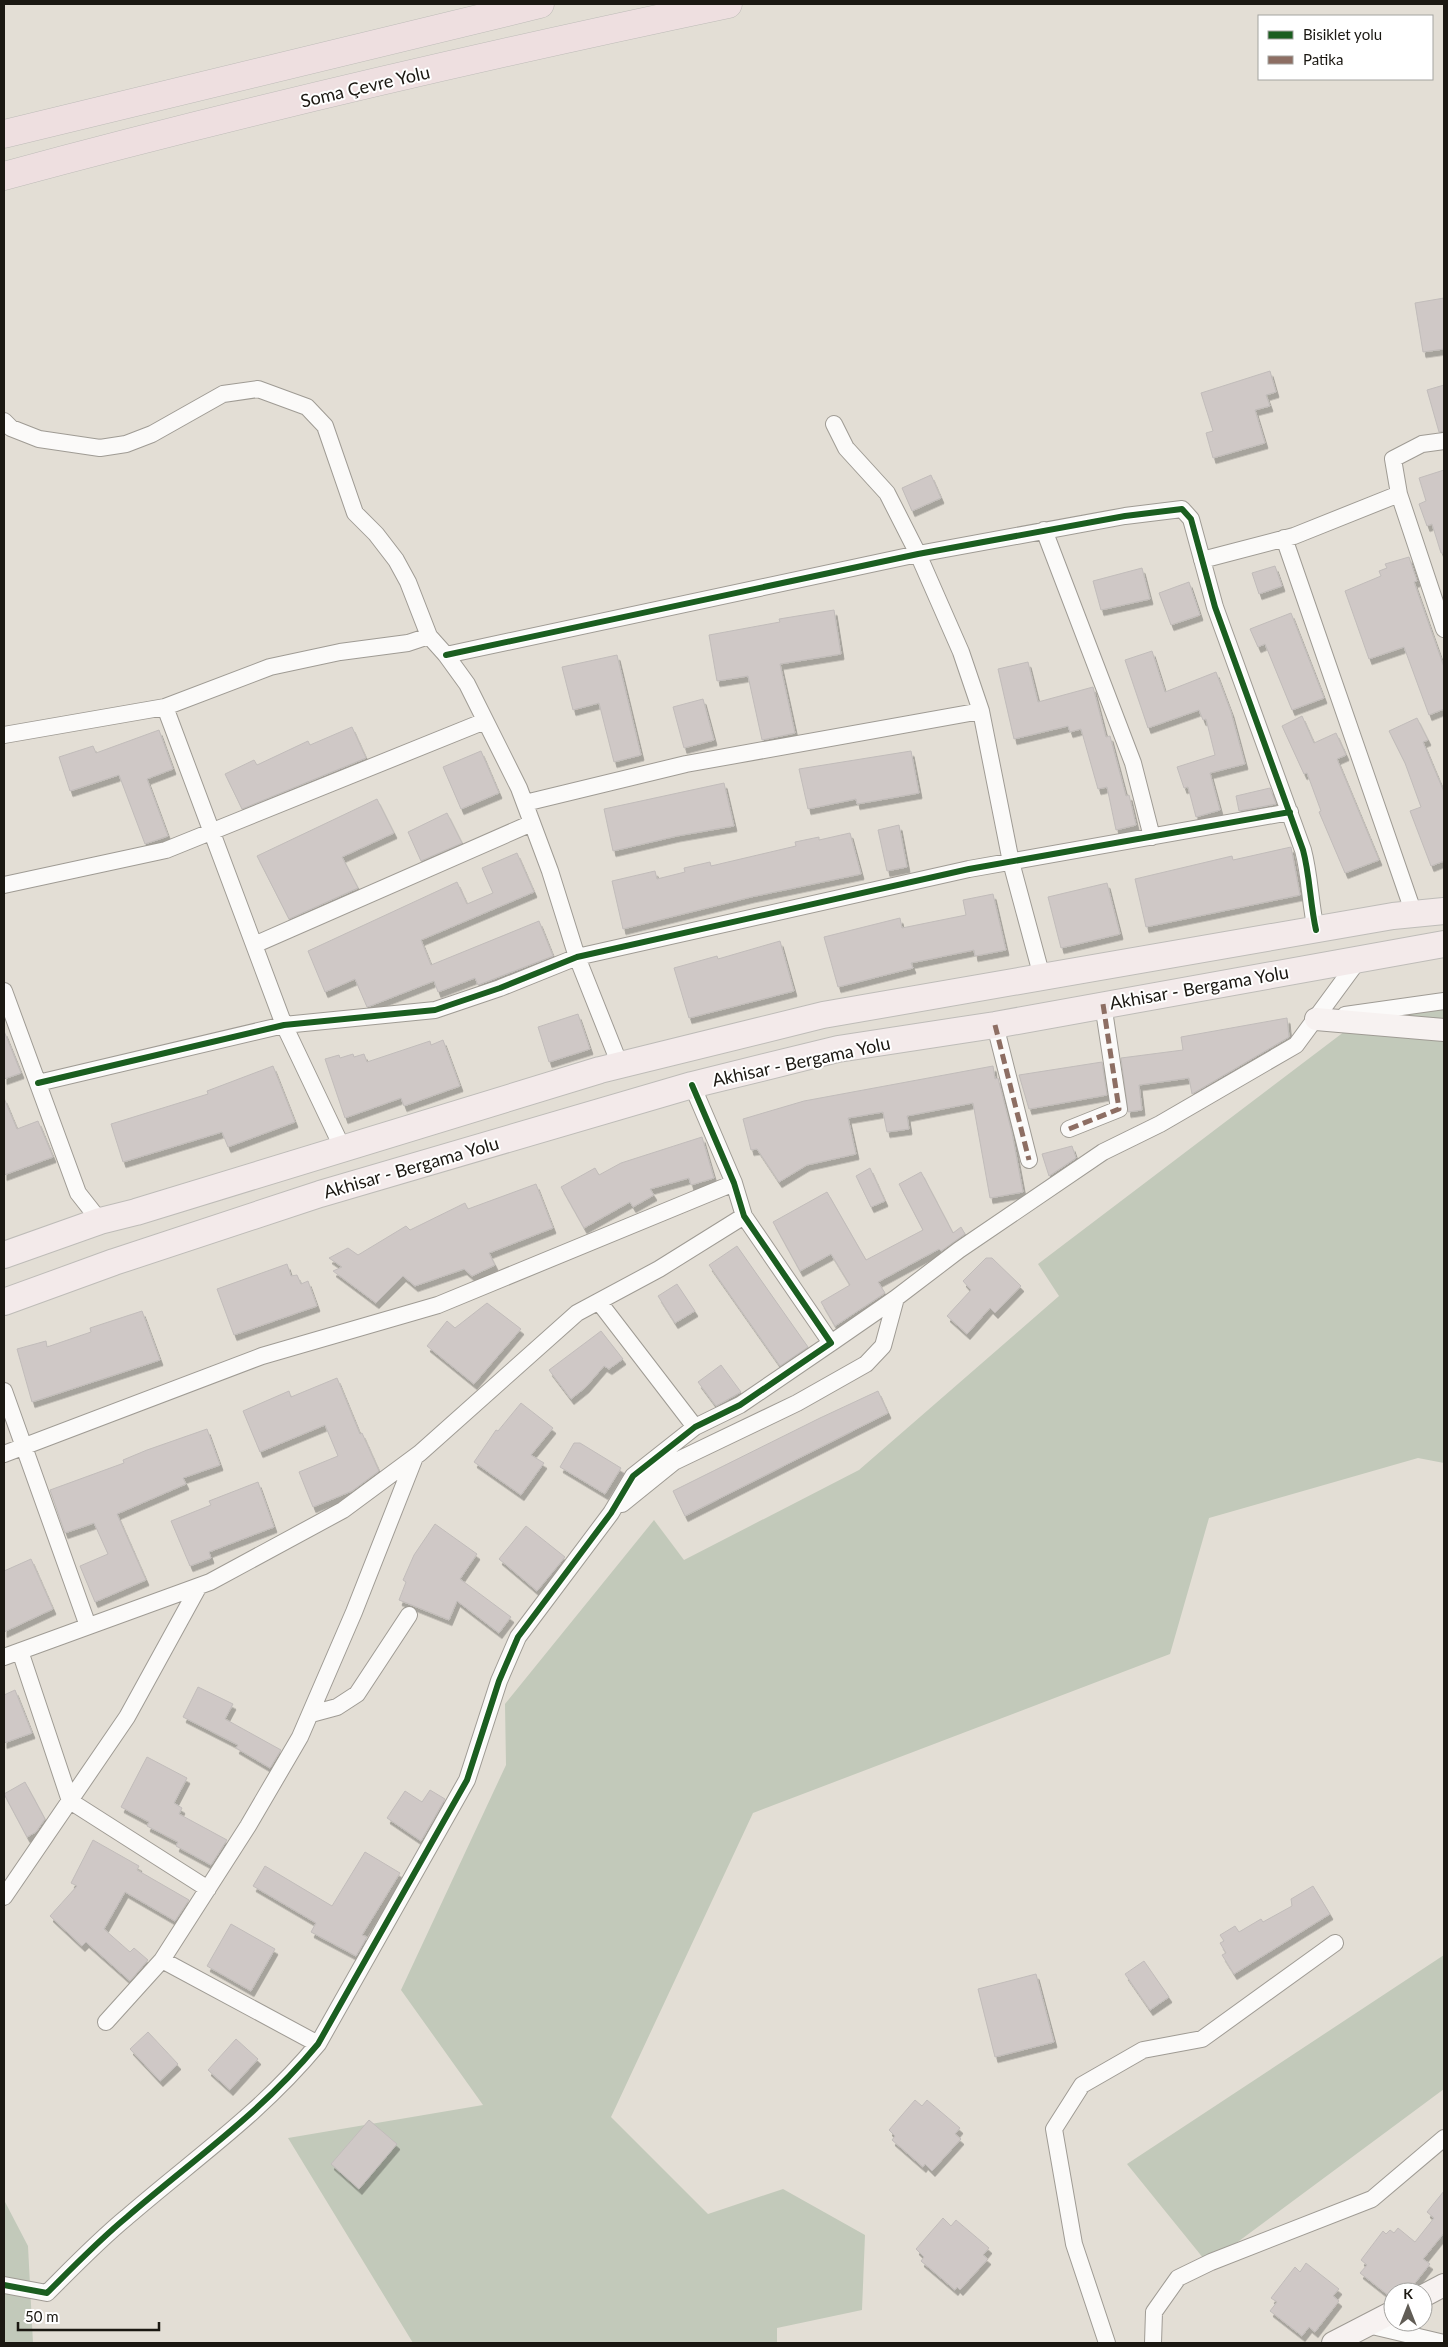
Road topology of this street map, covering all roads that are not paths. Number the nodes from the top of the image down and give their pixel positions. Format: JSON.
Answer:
{"nodes":[{"id":1,"x":540,"y":4,"type":"edge"},
{"id":2,"x":728,"y":4,"type":"edge"},
{"id":3,"x":4,"y":134,"type":"edge"},
{"id":4,"x":4,"y":176,"type":"edge"},
{"id":5,"x":4,"y":421,"type":"edge"},
{"id":6,"x":834,"y":424,"type":"dead end"},
{"id":7,"x":1444,"y":441,"type":"edge"},
{"id":8,"x":1399,"y":494,"type":"junction"},
{"id":9,"x":1044,"y":530,"type":"junction"},
{"id":10,"x":1284,"y":538,"type":"junction"},
{"id":11,"x":918,"y":554,"type":"junction"},
{"id":12,"x":1202,"y":560,"type":"junction"},
{"id":13,"x":1444,"y":629,"type":"edge"},
{"id":14,"x":428,"y":636,"type":"junction"},
{"id":15,"x":446,"y":655,"type":"junction"},
{"id":16,"x":165,"y":707,"type":"junction"},
{"id":17,"x":981,"y":711,"type":"junction"},
{"id":18,"x":485,"y":721,"type":"junction"},
{"id":19,"x":4,"y":734,"type":"edge"},
{"id":20,"x":525,"y":803,"type":"junction"},
{"id":21,"x":1290,"y":812,"type":"junction"},
{"id":22,"x":532,"y":823,"type":"junction"},
{"id":23,"x":212,"y":832,"type":"junction"},
{"id":24,"x":1152,"y":837,"type":"junction"},
{"id":25,"x":1011,"y":862,"type":"junction"},
{"id":26,"x":4,"y":884,"type":"edge"},
{"id":27,"x":1444,"y":910,"type":"edge"},
{"id":28,"x":1414,"y":914,"type":"junction"},
{"id":29,"x":1316,"y":930,"type":"junction"},
{"id":30,"x":1444,"y":944,"type":"edge"},
{"id":31,"x":254,"y":946,"type":"junction"},
{"id":32,"x":577,"y":957,"type":"junction"},
{"id":33,"x":1360,"y":958,"type":"junction"},
{"id":34,"x":1042,"y":977,"type":"junction"},
{"id":35,"x":4,"y":991,"type":"edge"},
{"id":36,"x":1444,"y":1001,"type":"edge"},
{"id":37,"x":1104,"y":1004,"type":"junction"},
{"id":38,"x":1316,"y":1019,"type":"junction"},
{"id":39,"x":284,"y":1025,"type":"junction"},
{"id":40,"x":995,"y":1025,"type":"junction"},
{"id":41,"x":1444,"y":1030,"type":"edge"},
{"id":42,"x":620,"y":1065,"type":"junction"},
{"id":43,"x":38,"y":1083,"type":"junction"},
{"id":44,"x":692,"y":1085,"type":"junction"},
{"id":45,"x":1069,"y":1129,"type":"dead end"},
{"id":46,"x":342,"y":1147,"type":"junction"},
{"id":47,"x":1029,"y":1160,"type":"dead end"},
{"id":48,"x":734,"y":1183,"type":"junction"},
{"id":49,"x":744,"y":1216,"type":"junction"},
{"id":50,"x":100,"y":1221,"type":"junction"},
{"id":51,"x":4,"y":1255,"type":"edge"},
{"id":52,"x":896,"y":1298,"type":"junction"},
{"id":53,"x":4,"y":1302,"type":"edge"},
{"id":54,"x":599,"y":1302,"type":"junction"},
{"id":55,"x":831,"y":1343,"type":"junction"},
{"id":56,"x":4,"y":1391,"type":"edge"},
{"id":57,"x":695,"y":1427,"type":"junction"},
{"id":58,"x":23,"y":1447,"type":"junction"},
{"id":59,"x":4,"y":1454,"type":"edge"},
{"id":60,"x":415,"y":1457,"type":"junction"},
{"id":61,"x":611,"y":1513,"type":"junction"},
{"id":62,"x":199,"y":1586,"type":"junction"},
{"id":63,"x":409,"y":1615,"type":"dead end"},
{"id":64,"x":88,"y":1626,"type":"junction"},
{"id":65,"x":20,"y":1651,"type":"junction"},
{"id":66,"x":4,"y":1657,"type":"edge"},
{"id":67,"x":311,"y":1714,"type":"junction"},
{"id":68,"x":70,"y":1802,"type":"junction"},
{"id":69,"x":208,"y":1889,"type":"junction"},
{"id":70,"x":4,"y":1897,"type":"edge"},
{"id":71,"x":1335,"y":1943,"type":"dead end"},
{"id":72,"x":162,"y":1960,"type":"junction"},
{"id":73,"x":106,"y":2022,"type":"dead end"},
{"id":74,"x":318,"y":2044,"type":"junction"},
{"id":75,"x":1444,"y":2138,"type":"edge"},
{"id":76,"x":4,"y":2285,"type":"edge"},
{"id":77,"x":1383,"y":2317,"type":"edge"},
{"id":78,"x":1368,"y":2325,"type":"junction"},
{"id":79,"x":1107,"y":2343,"type":"edge"},
{"id":80,"x":1153,"y":2343,"type":"edge"},
{"id":81,"x":1333,"y":2343,"type":"edge"},
{"id":82,"x":1444,"y":2343,"type":"edge"}],
"edges":[{"from":1,"to":3,"type":"highway"},
{"from":2,"to":4,"type":"highway","name":"Soma Çevre Yolu"},
{"from":5,"to":14,"type":"street"},
{"from":6,"to":11,"type":"street"},
{"from":7,"to":8,"type":"street"},
{"from":8,"to":10,"type":"street"},
{"from":8,"to":13,"type":"street"},
{"from":9,"to":11,"type":"street"},
{"from":9,"to":12,"type":"street"},
{"from":9,"to":24,"type":"street"},
{"from":10,"to":12,"type":"street"},
{"from":10,"to":28,"type":"street"},
{"from":11,"to":15,"type":"street"},
{"from":11,"to":17,"type":"street"},
{"from":12,"to":21,"type":"street"},
{"from":14,"to":15,"type":"street"},
{"from":14,"to":16,"type":"street"},
{"from":15,"to":18,"type":"street"},
{"from":16,"to":19,"type":"street"},
{"from":16,"to":23,"type":"street"},
{"from":17,"to":20,"type":"street"},
{"from":17,"to":25,"type":"street"},
{"from":18,"to":20,"type":"street"},
{"from":18,"to":23,"type":"street"},
{"from":20,"to":22,"type":"street"},
{"from":21,"to":24,"type":"street"},
{"from":21,"to":29,"type":"street"},
{"from":22,"to":31,"type":"street"},
{"from":22,"to":32,"type":"street"},
{"from":23,"to":26,"type":"street"},
{"from":23,"to":31,"type":"street"},
{"from":24,"to":25,"type":"street"},
{"from":25,"to":32,"type":"street"},
{"from":25,"to":34,"type":"street"},
{"from":27,"to":28,"type":"main road","name":"Akhisar - Bergama Yolu"},
{"from":28,"to":29,"type":"main road","name":"Akhisar - Bergama Yolu"},
{"from":29,"to":34,"type":"main road","name":"Akhisar - Bergama Yolu"},
{"from":30,"to":33,"type":"main road","name":"Akhisar - Bergama Yolu"},
{"from":31,"to":39,"type":"street"},
{"from":32,"to":39,"type":"street"},
{"from":32,"to":42,"type":"street"},
{"from":33,"to":37,"type":"main road","name":"Akhisar - Bergama Yolu"},
{"from":33,"to":38,"type":"street"},
{"from":34,"to":42,"type":"main road","name":"Akhisar - Bergama Yolu"},
{"from":35,"to":43,"type":"street"},
{"from":36,"to":38,"type":"street"},
{"from":37,"to":40,"type":"main road","name":"Akhisar - Bergama Yolu"},
{"from":37,"to":45,"type":"street"},
{"from":38,"to":41,"type":"street"},
{"from":38,"to":52,"type":"street"},
{"from":39,"to":43,"type":"street"},
{"from":39,"to":46,"type":"street"},
{"from":40,"to":44,"type":"main road","name":"Akhisar - Bergama Yolu"},
{"from":40,"to":47,"type":"street"},
{"from":42,"to":46,"type":"main road","name":"Akhisar - Bergama Yolu"},
{"from":43,"to":50,"type":"street"},
{"from":44,"to":48,"type":"street"},
{"from":44,"to":53,"type":"main road","name":"Akhisar - Bergama Yolu"},
{"from":46,"to":50,"type":"main road","name":"Akhisar - Bergama Yolu"},
{"from":48,"to":49,"type":"street"},
{"from":48,"to":58,"type":"street"},
{"from":49,"to":54,"type":"street"},
{"from":49,"to":55,"type":"street"},
{"from":50,"to":51,"type":"main road","name":"Akhisar - Bergama Yolu"},
{"from":52,"to":55,"type":"street"},
{"from":52,"to":61,"type":"street"},
{"from":54,"to":57,"type":"street"},
{"from":54,"to":60,"type":"street"},
{"from":55,"to":57,"type":"street"},
{"from":56,"to":58,"type":"street"},
{"from":57,"to":61,"type":"street"},
{"from":58,"to":59,"type":"street"},
{"from":58,"to":64,"type":"street"},
{"from":60,"to":62,"type":"street"},
{"from":60,"to":67,"type":"street"},
{"from":61,"to":74,"type":"street"},
{"from":62,"to":64,"type":"street"},
{"from":62,"to":68,"type":"street"},
{"from":63,"to":67,"type":"street"},
{"from":64,"to":65,"type":"street"},
{"from":65,"to":66,"type":"street"},
{"from":65,"to":68,"type":"street"},
{"from":67,"to":69,"type":"street"},
{"from":68,"to":69,"type":"street"},
{"from":68,"to":70,"type":"street"},
{"from":69,"to":72,"type":"street"},
{"from":71,"to":79,"type":"street"},
{"from":72,"to":73,"type":"street"},
{"from":72,"to":74,"type":"street"},
{"from":74,"to":76,"type":"street"},
{"from":75,"to":80,"type":"street"},
{"from":77,"to":78,"type":"street"},
{"from":78,"to":81,"type":"street"},
{"from":78,"to":82,"type":"street"}]}
